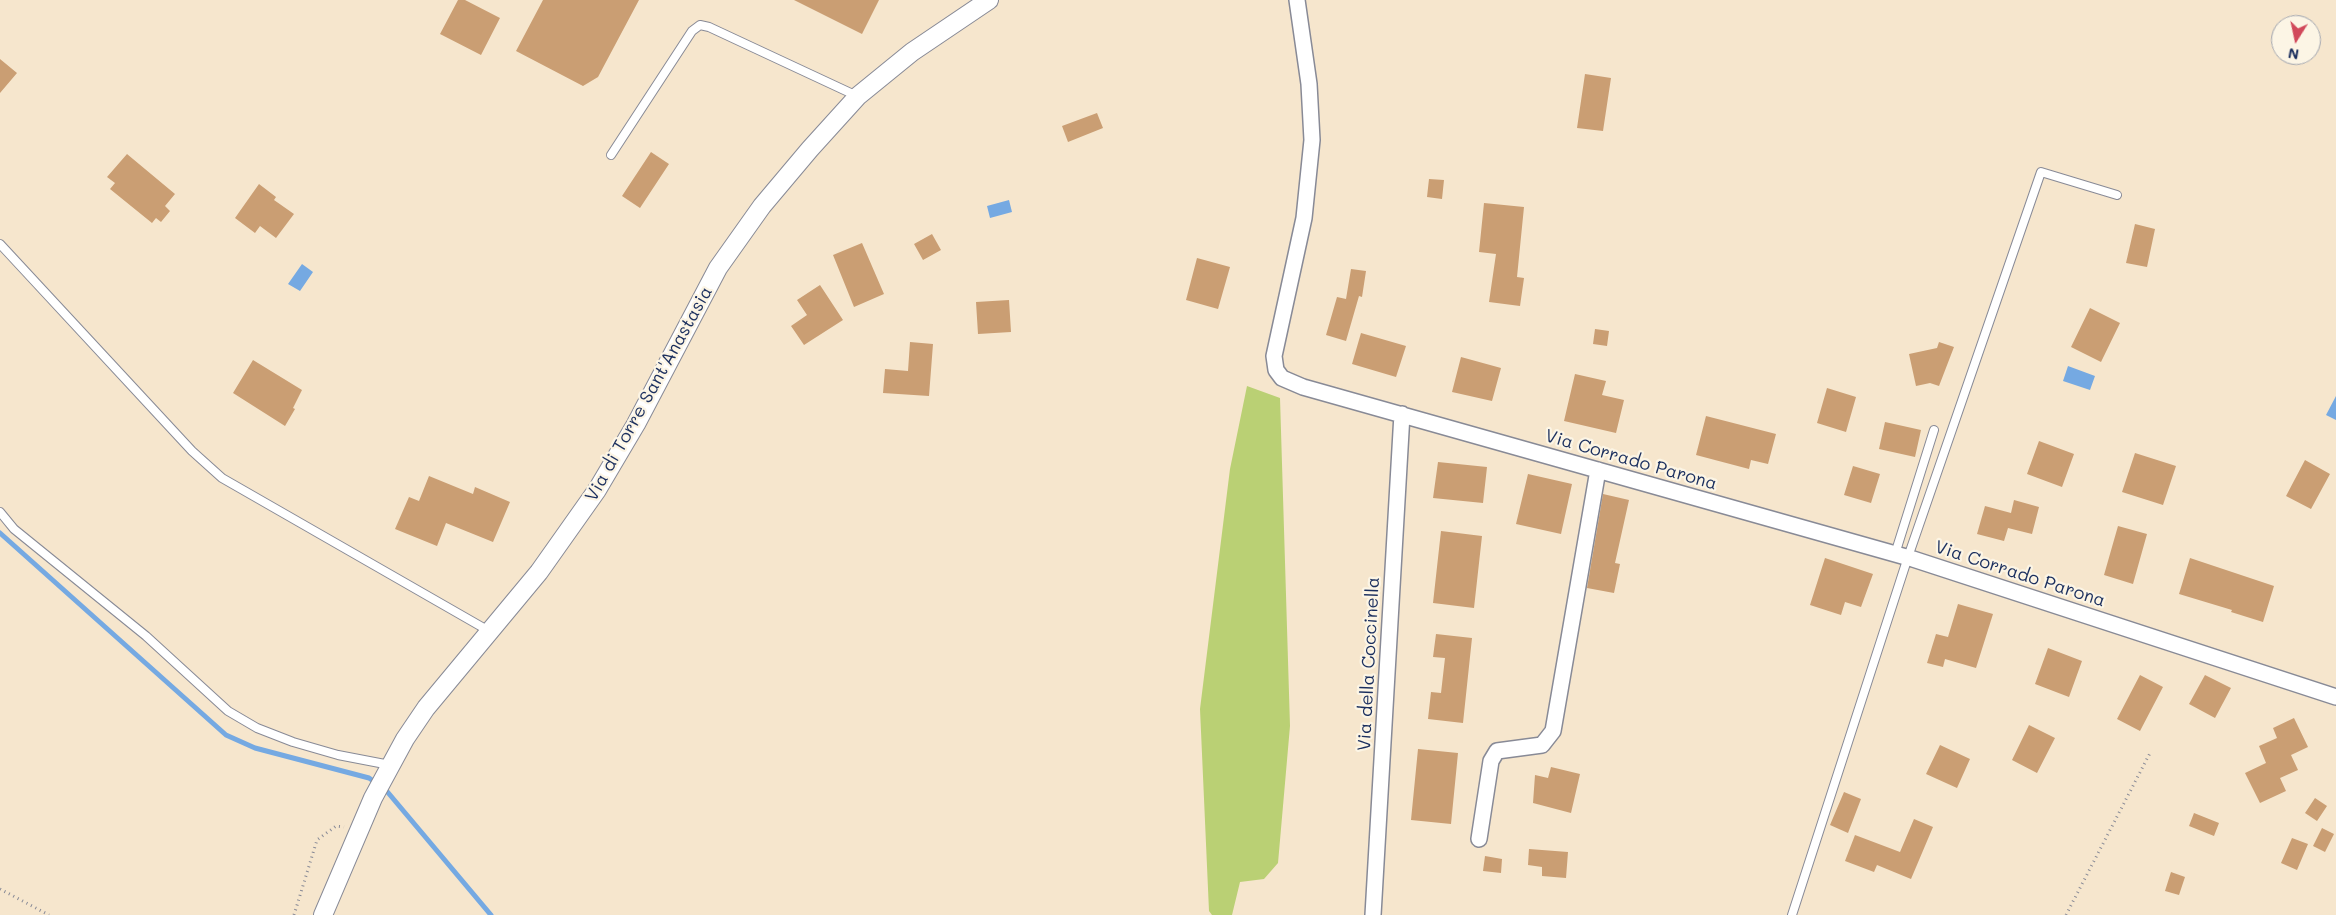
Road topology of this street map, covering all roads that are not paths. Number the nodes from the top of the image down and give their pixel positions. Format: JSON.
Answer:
{"nodes":[{"id":1,"x":989,"y":0,"type":"edge"},
{"id":2,"x":1297,"y":0,"type":"edge"},
{"id":3,"x":858,"y":96,"type":"junction"},
{"id":4,"x":611,"y":155,"type":"dead end"},
{"id":5,"x":2117,"y":195,"type":"dead end"},
{"id":6,"x":0,"y":244,"type":"edge"},
{"id":7,"x":1402,"y":414,"type":"junction"},
{"id":8,"x":1934,"y":430,"type":"dead end"},
{"id":9,"x":1598,"y":470,"type":"junction"},
{"id":10,"x":0,"y":512,"type":"edge"},
{"id":11,"x":1901,"y":556,"type":"junction"},
{"id":12,"x":490,"y":632,"type":"junction"},
{"id":13,"x":2336,"y":697,"type":"edge"},
{"id":14,"x":389,"y":767,"type":"junction"},
{"id":15,"x":1479,"y":839,"type":"dead end"},
{"id":16,"x":323,"y":915,"type":"edge"},
{"id":17,"x":1373,"y":915,"type":"edge"},
{"id":18,"x":1792,"y":915,"type":"edge"}],
"edges":[{"from":1,"to":3,"type":"street","name":"Via di Torre Sant'Anastasia"},
{"from":2,"to":7,"type":"street","name":"Via Corrado Parona"},
{"from":3,"to":4,"type":"lane"},
{"from":3,"to":12,"type":"street","name":"Via di Torre Sant'Anastasia"},
{"from":5,"to":11,"type":"lane"},
{"from":6,"to":12,"type":"lane"},
{"from":7,"to":9,"type":"street","name":"Via Corrado Parona"},
{"from":7,"to":17,"type":"street","name":"Via della Coccinella"},
{"from":8,"to":11,"type":"lane"},
{"from":9,"to":11,"type":"street","name":"Via Corrado Parona"},
{"from":9,"to":15,"type":"street"},
{"from":10,"to":14,"type":"lane"},
{"from":11,"to":13,"type":"street","name":"Via Corrado Parona"},
{"from":11,"to":18,"type":"lane"},
{"from":12,"to":14,"type":"street","name":"Via di Torre Sant'Anastasia"},
{"from":14,"to":16,"type":"street","name":"Via di Torre Sant'Anastasia"}]}
